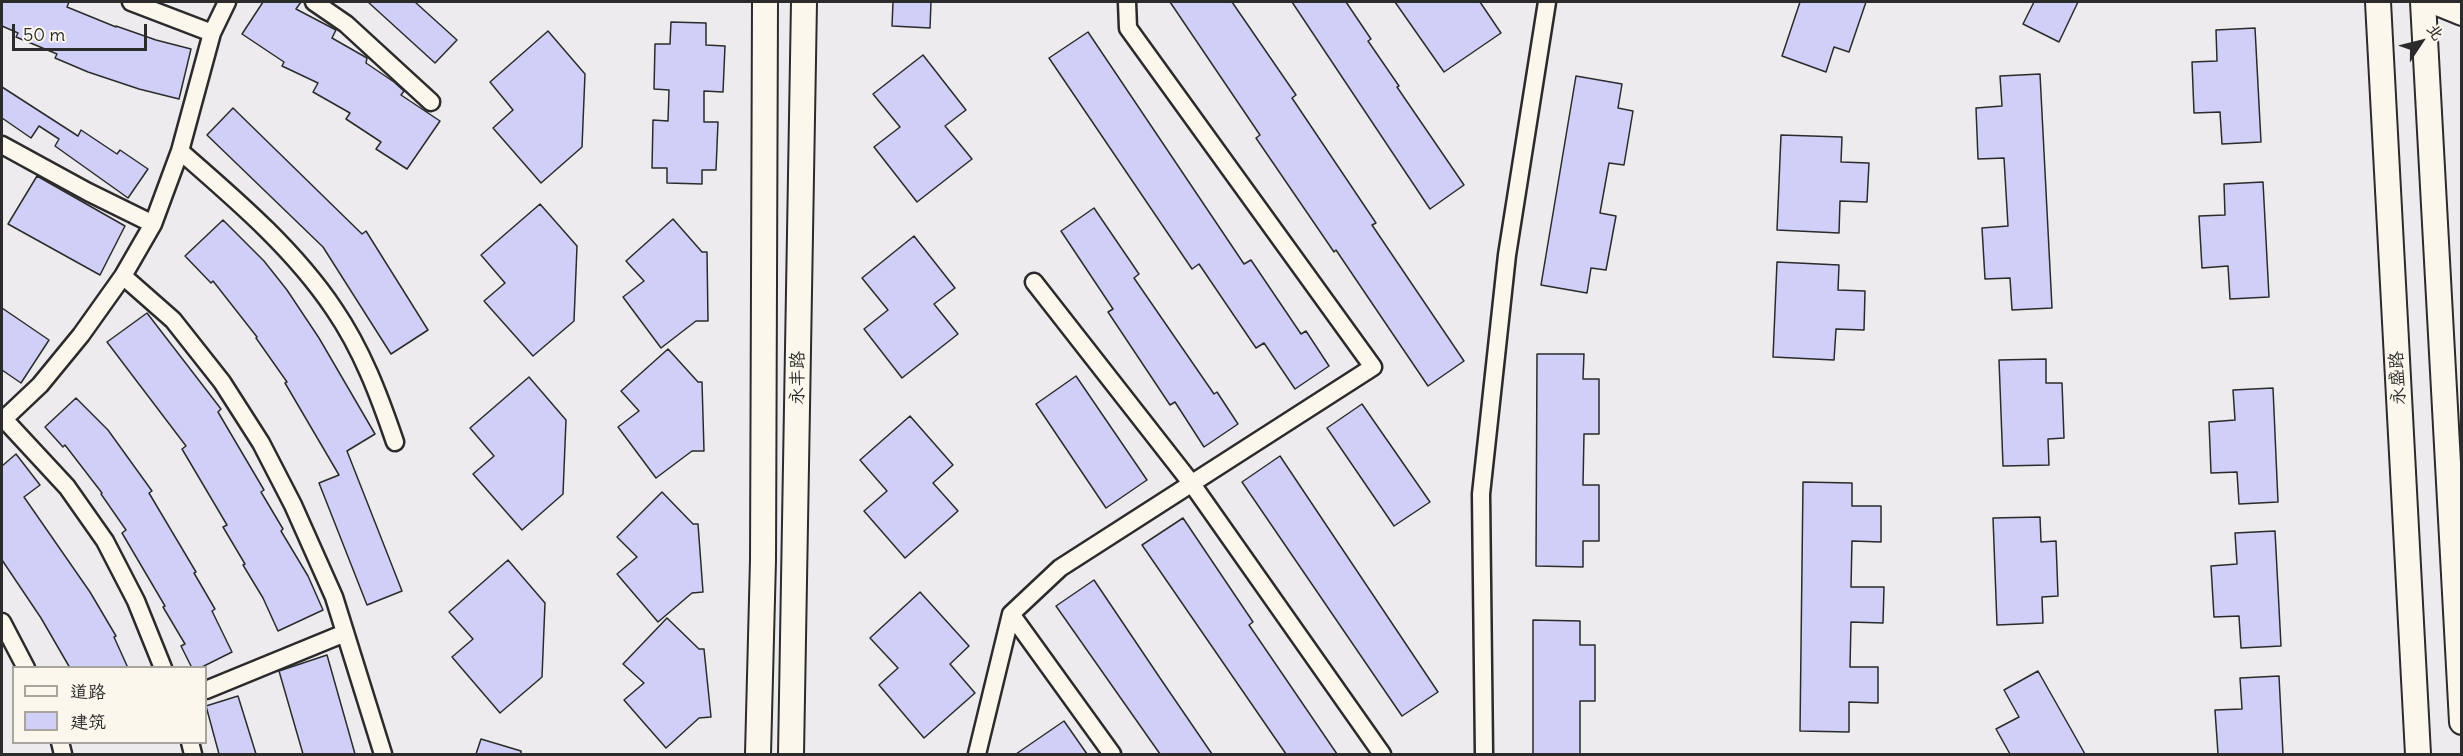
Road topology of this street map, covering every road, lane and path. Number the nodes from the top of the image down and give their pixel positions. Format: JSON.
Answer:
{"nodes":[{"id":1,"x":131,"y":2,"type":"edge"},
{"id":2,"x":227,"y":2,"type":"edge"},
{"id":3,"x":314,"y":2,"type":"edge"},
{"id":4,"x":765,"y":2,"type":"edge"},
{"id":5,"x":804,"y":2,"type":"edge"},
{"id":6,"x":1127,"y":2,"type":"edge"},
{"id":7,"x":1547,"y":2,"type":"edge"},
{"id":8,"x":2378,"y":2,"type":"edge"},
{"id":9,"x":2423,"y":2,"type":"edge"},
{"id":10,"x":2435,"y":2,"type":"edge"},
{"id":11,"x":2462,"y":13,"type":"edge"},
{"id":12,"x":212,"y":33,"type":"junction"},
{"id":13,"x":431,"y":102,"type":"dead end"},
{"id":14,"x":2,"y":145,"type":"edge"},
{"id":15,"x":180,"y":151,"type":"junction"},
{"id":16,"x":153,"y":224,"type":"junction"},
{"id":17,"x":123,"y":276,"type":"junction"},
{"id":18,"x":1034,"y":282,"type":"dead end"},
{"id":19,"x":2,"y":419,"type":"edge"},
{"id":20,"x":395,"y":442,"type":"dead end"},
{"id":21,"x":1192,"y":484,"type":"junction"},
{"id":22,"x":1011,"y":614,"type":"junction"},
{"id":23,"x":2,"y":622,"type":"edge"},
{"id":24,"x":345,"y":633,"type":"junction"},
{"id":25,"x":25,"y":666,"type":"edge"},
{"id":26,"x":163,"y":666,"type":"edge"},
{"id":27,"x":207,"y":690,"type":"edge"},
{"id":28,"x":2462,"y":722,"type":"edge"},
{"id":29,"x":383,"y":754,"type":"edge"},
{"id":30,"x":758,"y":754,"type":"edge"},
{"id":31,"x":790,"y":754,"type":"edge"},
{"id":32,"x":977,"y":754,"type":"edge"},
{"id":33,"x":1112,"y":754,"type":"edge"},
{"id":34,"x":1382,"y":754,"type":"edge"},
{"id":35,"x":1484,"y":754,"type":"edge"},
{"id":36,"x":2418,"y":754,"type":"edge"}],
"edges":[{"from":1,"to":12,"type":"street"},
{"from":2,"to":12,"type":"street"},
{"from":3,"to":13,"type":"street"},
{"from":4,"to":30,"type":"street","name":"永丰路"},
{"from":5,"to":31,"type":"street","name":"永丰路"},
{"from":6,"to":21,"type":"street"},
{"from":7,"to":35,"type":"street"},
{"from":8,"to":36,"type":"street","name":"永盛路"},
{"from":9,"to":28,"type":"street"},
{"from":10,"to":11,"type":"street"},
{"from":12,"to":15,"type":"street"},
{"from":14,"to":16,"type":"street"},
{"from":15,"to":16,"type":"street"},
{"from":15,"to":20,"type":"street"},
{"from":16,"to":17,"type":"street"},
{"from":17,"to":19,"type":"street"},
{"from":17,"to":24,"type":"street"},
{"from":18,"to":21,"type":"street"},
{"from":19,"to":26,"type":"street"},
{"from":21,"to":22,"type":"street"},
{"from":21,"to":34,"type":"street"},
{"from":22,"to":32,"type":"street"},
{"from":22,"to":33,"type":"street"},
{"from":23,"to":25,"type":"street"},
{"from":24,"to":27,"type":"street"},
{"from":24,"to":29,"type":"street"}]}
